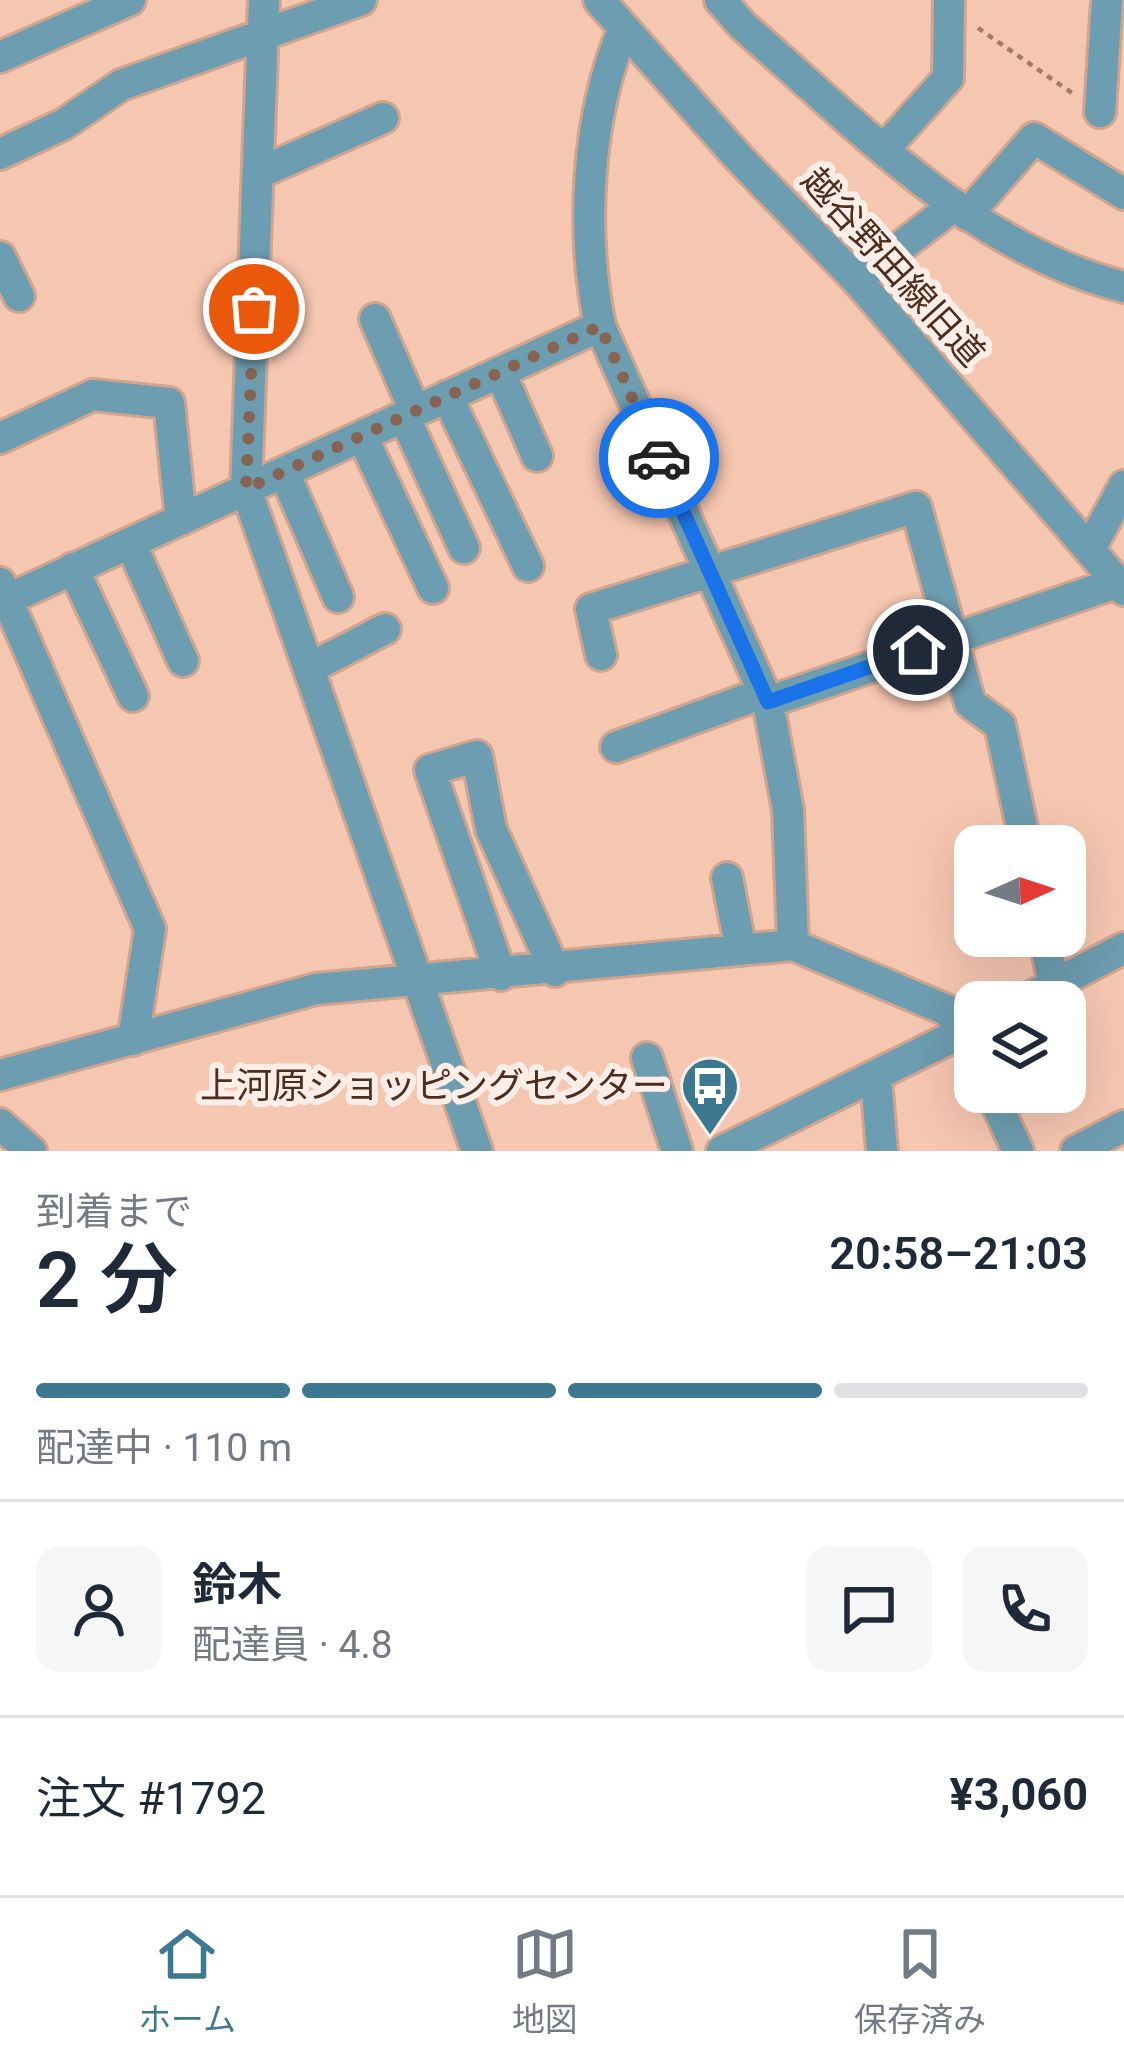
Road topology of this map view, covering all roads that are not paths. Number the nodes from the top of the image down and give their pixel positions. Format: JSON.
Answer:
{"nodes":[{"id":1,"x":130,"y":0,"type":"edge"},
{"id":2,"x":264,"y":0,"type":"edge"},
{"id":3,"x":361,"y":0,"type":"edge"},
{"id":4,"x":599,"y":0,"type":"edge"},
{"id":5,"x":720,"y":0,"type":"edge"},
{"id":6,"x":1107,"y":0,"type":"edge"},
{"id":7,"x":948,"y":3,"type":"edge"},
{"id":8,"x":624,"y":28,"type":"junction"},
{"id":9,"x":264,"y":34,"type":"junction"},
{"id":10,"x":0,"y":57,"type":"edge"},
{"id":11,"x":1100,"y":112,"type":"road end"},
{"id":12,"x":383,"y":118,"type":"dead end"},
{"id":13,"x":886,"y":147,"type":"junction"},
{"id":14,"x":0,"y":154,"type":"edge"},
{"id":15,"x":259,"y":173,"type":"junction"},
{"id":16,"x":1124,"y":194,"type":"edge"},
{"id":17,"x":961,"y":210,"type":"junction"},
{"id":18,"x":0,"y":257,"type":"edge"},
{"id":19,"x":857,"y":280,"type":"junction"},
{"id":20,"x":1124,"y":287,"type":"edge"},
{"id":21,"x":20,"y":296,"type":"dead end"},
{"id":22,"x":374,"y":319,"type":"dead end"},
{"id":23,"x":600,"y":326,"type":"junction"},
{"id":24,"x":500,"y":372,"type":"junction"},
{"id":25,"x":447,"y":397,"type":"junction"},
{"id":26,"x":410,"y":414,"type":"junction"},
{"id":27,"x":362,"y":436,"type":"junction"},
{"id":28,"x":0,"y":438,"type":"edge"},
{"id":29,"x":537,"y":456,"type":"dead end"},
{"id":30,"x":284,"y":472,"type":"junction"},
{"id":31,"x":1124,"y":486,"type":"edge"},
{"id":32,"x":246,"y":489,"type":"junction"},
{"id":33,"x":181,"y":520,"type":"junction"},
{"id":34,"x":131,"y":544,"type":"junction"},
{"id":35,"x":1091,"y":547,"type":"junction"},
{"id":36,"x":464,"y":548,"type":"dead end"},
{"id":37,"x":528,"y":566,"type":"dead end"},
{"id":38,"x":73,"y":568,"type":"junction"},
{"id":39,"x":710,"y":573,"type":"junction"},
{"id":40,"x":1121,"y":586,"type":"edge"},
{"id":41,"x":434,"y":588,"type":"dead end"},
{"id":42,"x":2,"y":595,"type":"edge"},
{"id":43,"x":338,"y":597,"type":"dead end"},
{"id":44,"x":386,"y":629,"type":"dead end"},
{"id":45,"x":956,"y":638,"type":"junction"},
{"id":46,"x":601,"y":655,"type":"dead end"},
{"id":47,"x":183,"y":661,"type":"dead end"},
{"id":48,"x":310,"y":668,"type":"junction"},
{"id":49,"x":133,"y":696,"type":"dead end"},
{"id":50,"x":766,"y":697,"type":"junction"},
{"id":51,"x":616,"y":747,"type":"dead end"},
{"id":52,"x":1021,"y":825,"type":"edge"},
{"id":53,"x":728,"y":878,"type":"dead end"},
{"id":54,"x":793,"y":945,"type":"junction"},
{"id":55,"x":1124,"y":948,"type":"edge"},
{"id":56,"x":741,"y":950,"type":"junction"},
{"id":57,"x":555,"y":971,"type":"junction"},
{"id":58,"x":500,"y":975,"type":"junction"},
{"id":59,"x":1062,"y":981,"type":"edge"},
{"id":60,"x":422,"y":982,"type":"junction"},
{"id":61,"x":954,"y":1017,"type":"edge"},
{"id":62,"x":133,"y":1040,"type":"junction"},
{"id":63,"x":954,"y":1046,"type":"edge"},
{"id":64,"x":647,"y":1058,"type":"dead end"},
{"id":65,"x":0,"y":1075,"type":"edge"},
{"id":66,"x":876,"y":1078,"type":"junction"},
{"id":67,"x":1001,"y":1113,"type":"edge"},
{"id":68,"x":0,"y":1124,"type":"edge"},
{"id":69,"x":1124,"y":1126,"type":"edge"},
{"id":70,"x":31,"y":1151,"type":"edge"},
{"id":71,"x":477,"y":1151,"type":"edge"},
{"id":72,"x":677,"y":1151,"type":"edge"},
{"id":73,"x":722,"y":1151,"type":"edge"},
{"id":74,"x":882,"y":1151,"type":"edge"},
{"id":75,"x":1018,"y":1151,"type":"edge"},
{"id":76,"x":1076,"y":1151,"type":"edge"}],
"edges":[{"from":1,"to":10,"type":"street"},
{"from":2,"to":9,"type":"street"},
{"from":3,"to":9,"type":"street"},
{"from":4,"to":8,"type":"street","name":"越谷野田線旧道"},
{"from":5,"to":13,"type":"street"},
{"from":6,"to":11,"type":"street"},
{"from":7,"to":13,"type":"street"},
{"from":8,"to":19,"type":"street","name":"越谷野田線旧道"},
{"from":8,"to":23,"type":"street"},
{"from":9,"to":14,"type":"street"},
{"from":9,"to":15,"type":"street"},
{"from":12,"to":15,"type":"street"},
{"from":13,"to":17,"type":"street"},
{"from":15,"to":32,"type":"street"},
{"from":16,"to":17,"type":"street"},
{"from":17,"to":19,"type":"street"},
{"from":17,"to":20,"type":"street"},
{"from":18,"to":21,"type":"street"},
{"from":19,"to":35,"type":"street","name":"越谷野田線旧道"},
{"from":22,"to":26,"type":"street"},
{"from":23,"to":24,"type":"street"},
{"from":23,"to":39,"type":"street"},
{"from":24,"to":25,"type":"street"},
{"from":24,"to":29,"type":"street"},
{"from":25,"to":26,"type":"street"},
{"from":25,"to":37,"type":"street"},
{"from":26,"to":27,"type":"street"},
{"from":26,"to":36,"type":"street"},
{"from":27,"to":30,"type":"street"},
{"from":27,"to":41,"type":"street"},
{"from":28,"to":33,"type":"street"},
{"from":30,"to":32,"type":"street"},
{"from":30,"to":43,"type":"street"},
{"from":31,"to":35,"type":"street"},
{"from":32,"to":33,"type":"street"},
{"from":32,"to":48,"type":"street"},
{"from":33,"to":34,"type":"street"},
{"from":34,"to":38,"type":"street"},
{"from":34,"to":47,"type":"street"},
{"from":35,"to":40,"type":"street","name":"越谷野田線旧道"},
{"from":38,"to":42,"type":"street"},
{"from":38,"to":49,"type":"street"},
{"from":39,"to":45,"type":"street"},
{"from":39,"to":46,"type":"street"},
{"from":39,"to":50,"type":"street"},
{"from":40,"to":45,"type":"street"},
{"from":42,"to":62,"type":"street"},
{"from":44,"to":48,"type":"street"},
{"from":45,"to":50,"type":"street"},
{"from":45,"to":52,"type":"street"},
{"from":48,"to":60,"type":"street"},
{"from":50,"to":51,"type":"street"},
{"from":50,"to":54,"type":"street"},
{"from":53,"to":56,"type":"street"},
{"from":54,"to":56,"type":"street"},
{"from":54,"to":61,"type":"street"},
{"from":55,"to":59,"type":"street"},
{"from":56,"to":57,"type":"street"},
{"from":57,"to":58,"type":"street"},
{"from":57,"to":58,"type":"street"},
{"from":58,"to":60,"type":"street"},
{"from":60,"to":62,"type":"street"},
{"from":60,"to":71,"type":"street"},
{"from":62,"to":65,"type":"street"},
{"from":63,"to":66,"type":"street"},
{"from":64,"to":72,"type":"street"},
{"from":66,"to":73,"type":"street"},
{"from":66,"to":74,"type":"street"},
{"from":67,"to":75,"type":"street"},
{"from":68,"to":70,"type":"street"},
{"from":69,"to":76,"type":"street"}]}
